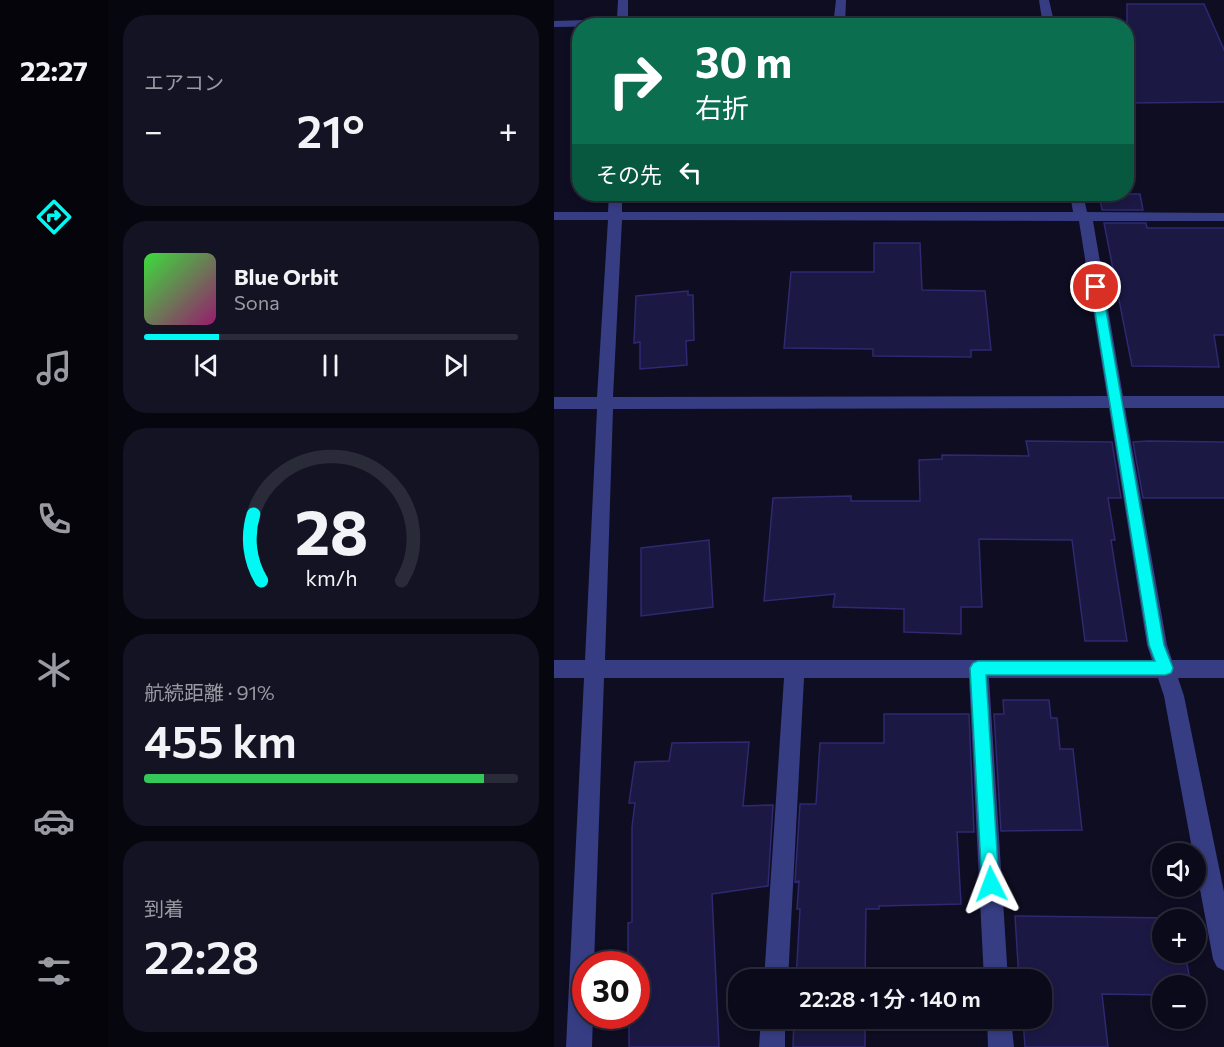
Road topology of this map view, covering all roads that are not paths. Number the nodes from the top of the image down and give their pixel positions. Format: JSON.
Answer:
{"nodes":[{"id":1,"x":623,"y":0,"type":"edge"},
{"id":2,"x":841,"y":0,"type":"edge"},
{"id":3,"x":1044,"y":0,"type":"edge"},
{"id":4,"x":622,"y":18,"type":"edge"},
{"id":5,"x":840,"y":18,"type":"edge"},
{"id":6,"x":1047,"y":18,"type":"edge"},
{"id":7,"x":554,"y":24,"type":"edge"},
{"id":8,"x":572,"y":24,"type":"edge"},
{"id":9,"x":617,"y":201,"type":"edge"},
{"id":10,"x":1079,"y":201,"type":"edge"},
{"id":11,"x":554,"y":216,"type":"edge"},
{"id":12,"x":616,"y":217,"type":"junction"},
{"id":13,"x":1083,"y":217,"type":"junction"},
{"id":14,"x":1224,"y":217,"type":"edge"},
{"id":15,"x":1224,"y":402,"type":"edge"},
{"id":16,"x":554,"y":403,"type":"edge"},
{"id":17,"x":605,"y":403,"type":"junction"},
{"id":18,"x":1115,"y":403,"type":"junction"},
{"id":19,"x":978,"y":668,"type":"junction"},
{"id":20,"x":1165,"y":668,"type":"junction"},
{"id":21,"x":554,"y":669,"type":"edge"},
{"id":22,"x":594,"y":669,"type":"junction"},
{"id":23,"x":795,"y":669,"type":"junction"},
{"id":24,"x":1224,"y":669,"type":"edge"},
{"id":25,"x":1224,"y":959,"type":"edge"},
{"id":26,"x":777,"y":969,"type":"edge"},
{"id":27,"x":995,"y":969,"type":"edge"},
{"id":28,"x":773,"y":1029,"type":"edge"},
{"id":29,"x":1000,"y":1029,"type":"edge"},
{"id":30,"x":579,"y":1047,"type":"edge"},
{"id":31,"x":772,"y":1047,"type":"edge"},
{"id":32,"x":1001,"y":1047,"type":"edge"}],
"edges":[{"from":1,"to":4,"type":"street"},
{"from":2,"to":5,"type":"street"},
{"from":3,"to":6,"type":"street"},
{"from":7,"to":8,"type":"street"},
{"from":9,"to":12,"type":"street"},
{"from":10,"to":13,"type":"street"},
{"from":11,"to":12,"type":"street"},
{"from":12,"to":13,"type":"street"},
{"from":12,"to":17,"type":"street"},
{"from":13,"to":14,"type":"street"},
{"from":13,"to":18,"type":"street"},
{"from":15,"to":18,"type":"street"},
{"from":16,"to":17,"type":"street"},
{"from":17,"to":18,"type":"street"},
{"from":17,"to":22,"type":"street"},
{"from":18,"to":20,"type":"street"},
{"from":19,"to":20,"type":"street"},
{"from":19,"to":23,"type":"street"},
{"from":19,"to":27,"type":"street"},
{"from":20,"to":24,"type":"street"},
{"from":20,"to":25,"type":"street"},
{"from":21,"to":22,"type":"street"},
{"from":22,"to":23,"type":"street"},
{"from":22,"to":30,"type":"street"},
{"from":23,"to":26,"type":"street"},
{"from":28,"to":31,"type":"street"},
{"from":29,"to":32,"type":"street"}]}
